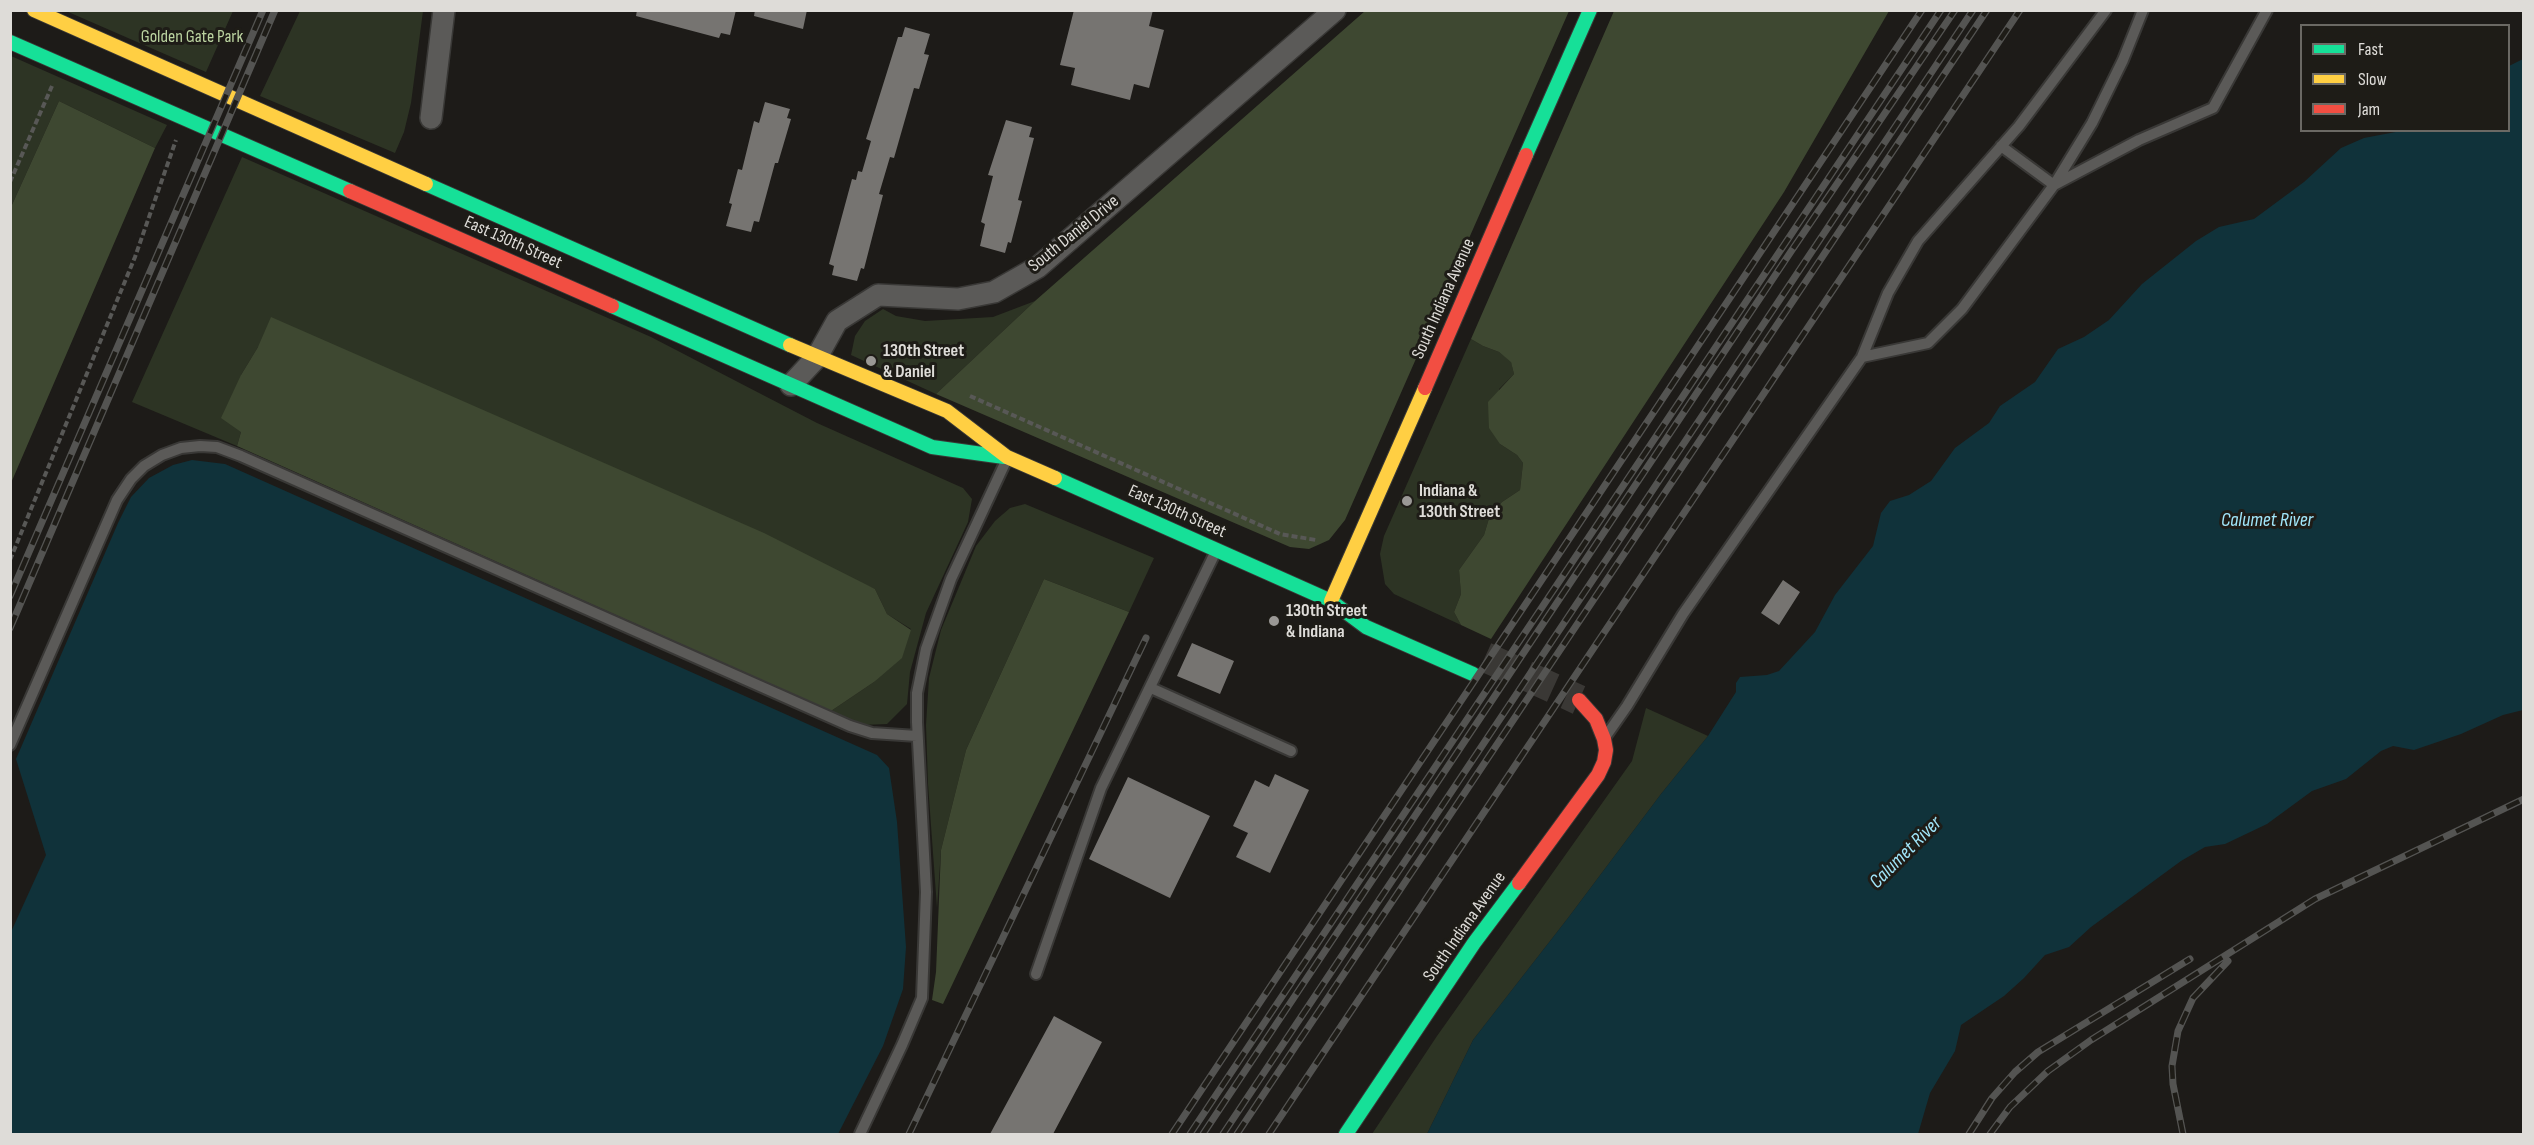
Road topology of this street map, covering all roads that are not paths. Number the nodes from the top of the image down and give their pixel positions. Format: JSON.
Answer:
{"nodes":[{"id":1,"x":34,"y":10,"type":"edge"},
{"id":2,"x":444,"y":10,"type":"edge"},
{"id":3,"x":1335,"y":10,"type":"edge"},
{"id":4,"x":1590,"y":10,"type":"edge"},
{"id":5,"x":2106,"y":10,"type":"edge"},
{"id":6,"x":2143,"y":10,"type":"edge"},
{"id":7,"x":2267,"y":10,"type":"edge"},
{"id":8,"x":10,"y":42,"type":"edge"},
{"id":9,"x":431,"y":118,"type":"dead end"},
{"id":10,"x":2001,"y":146,"type":"junction"},
{"id":11,"x":2054,"y":185,"type":"junction"},
{"id":12,"x":817,"y":357,"type":"junction"},
{"id":13,"x":1863,"y":357,"type":"junction"},
{"id":14,"x":791,"y":385,"type":"junction"},
{"id":15,"x":1007,"y":457,"type":"junction"},
{"id":16,"x":1217,"y":550,"type":"junction"},
{"id":17,"x":1331,"y":601,"type":"junction"},
{"id":18,"x":1364,"y":607,"type":"dead end"},
{"id":19,"x":1473,"y":674,"type":"dead end"},
{"id":20,"x":1151,"y":688,"type":"junction"},
{"id":21,"x":1579,"y":700,"type":"tunnel mouth"},
{"id":22,"x":1577,"y":721,"type":"dead end"},
{"id":23,"x":917,"y":736,"type":"junction"},
{"id":24,"x":1604,"y":739,"type":"junction"},
{"id":25,"x":10,"y":745,"type":"edge"},
{"id":26,"x":1291,"y":751,"type":"dead end"},
{"id":27,"x":1036,"y":974,"type":"dead end"},
{"id":28,"x":860,"y":1134,"type":"edge"},
{"id":29,"x":1346,"y":1134,"type":"edge"}],
"edges":[{"from":1,"to":12,"type":"main road","name":"East 130th Street"},
{"from":2,"to":9,"type":"street"},
{"from":3,"to":12,"type":"street","name":"South Daniel Drive"},
{"from":4,"to":17,"type":"main road","name":"South Indiana Avenue"},
{"from":5,"to":10,"type":"lane"},
{"from":6,"to":11,"type":"lane"},
{"from":7,"to":11,"type":"lane"},
{"from":8,"to":14,"type":"main road","name":"East 130th Street"},
{"from":10,"to":11,"type":"lane"},
{"from":10,"to":13,"type":"lane"},
{"from":11,"to":13,"type":"lane"},
{"from":12,"to":14,"type":"street","name":"South Daniel Drive"},
{"from":12,"to":15,"type":"main road","name":"East 130th Street"},
{"from":13,"to":24,"type":"lane"},
{"from":14,"to":15,"type":"main road","name":"East 130th Street"},
{"from":15,"to":16,"type":"main road","name":"East 130th Street"},
{"from":15,"to":23,"type":"lane"},
{"from":16,"to":17,"type":"main road","name":"East 130th Street"},
{"from":16,"to":20,"type":"lane"},
{"from":17,"to":18,"type":"main road","name":"East 130th Street"},
{"from":17,"to":19,"type":"main road","name":"East 130th Street"},
{"from":20,"to":26,"type":"lane"},
{"from":20,"to":27,"type":"lane"},
{"from":21,"to":24,"type":"main road"},
{"from":22,"to":24,"type":"main road"},
{"from":23,"to":25,"type":"lane"},
{"from":23,"to":28,"type":"lane"},
{"from":24,"to":29,"type":"main road","name":"South Indiana Avenue"}]}
